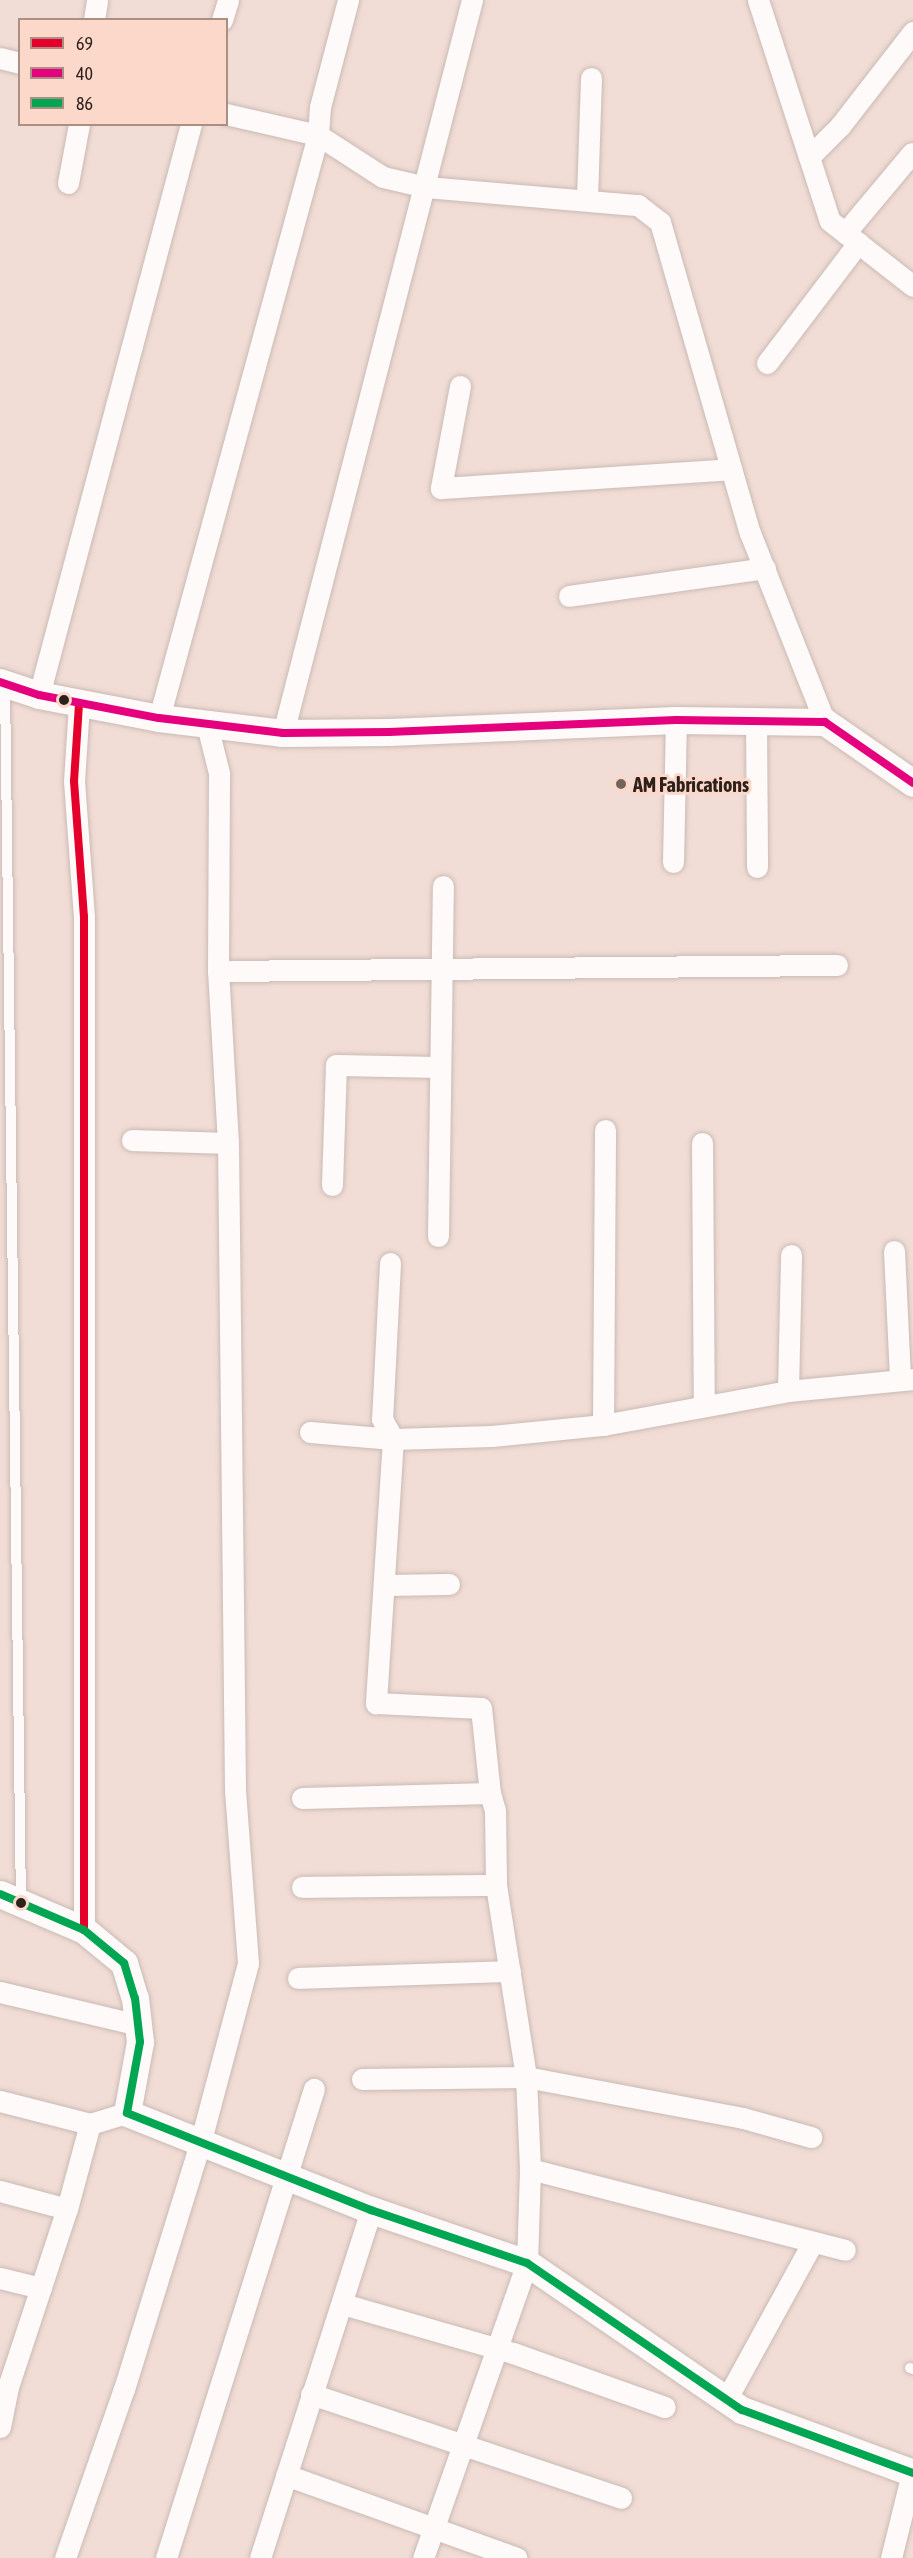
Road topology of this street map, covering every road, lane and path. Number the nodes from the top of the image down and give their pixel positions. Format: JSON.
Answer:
{"nodes":[{"id":1,"x":97,"y":0,"type":"edge"},
{"id":2,"x":228,"y":0,"type":"edge"},
{"id":3,"x":348,"y":0,"type":"edge"},
{"id":4,"x":472,"y":0,"type":"edge"},
{"id":5,"x":758,"y":0,"type":"edge"},
{"id":6,"x":94,"y":18,"type":"edge"},
{"id":7,"x":223,"y":18,"type":"edge"},
{"id":8,"x":913,"y":32,"type":"edge"},
{"id":9,"x":0,"y":58,"type":"edge"},
{"id":10,"x":18,"y":62,"type":"edge"},
{"id":11,"x":591,"y":78,"type":"dead end"},
{"id":12,"x":228,"y":114,"type":"edge"},
{"id":13,"x":79,"y":126,"type":"edge"},
{"id":14,"x":190,"y":126,"type":"edge"},
{"id":15,"x":318,"y":135,"type":"junction"},
{"id":16,"x":912,"y":153,"type":"edge"},
{"id":17,"x":809,"y":157,"type":"junction"},
{"id":18,"x":68,"y":183,"type":"dead end"},
{"id":19,"x":426,"y":188,"type":"junction"},
{"id":20,"x":587,"y":199,"type":"junction"},
{"id":21,"x":852,"y":238,"type":"junction"},
{"id":22,"x":913,"y":286,"type":"edge"},
{"id":23,"x":767,"y":363,"type":"dead end"},
{"id":24,"x":460,"y":386,"type":"dead end"},
{"id":25,"x":731,"y":470,"type":"junction"},
{"id":26,"x":765,"y":568,"type":"junction"},
{"id":27,"x":569,"y":596,"type":"dead end"},
{"id":28,"x":3,"y":683,"type":"edge"},
{"id":29,"x":39,"y":695,"type":"junction"},
{"id":30,"x":78,"y":704,"type":"junction"},
{"id":31,"x":159,"y":718,"type":"junction"},
{"id":32,"x":756,"y":718,"type":"junction"},
{"id":33,"x":676,"y":720,"type":"junction"},
{"id":34,"x":825,"y":722,"type":"junction"},
{"id":35,"x":207,"y":725,"type":"junction"},
{"id":36,"x":283,"y":733,"type":"junction"},
{"id":37,"x":913,"y":783,"type":"edge"},
{"id":38,"x":673,"y":862,"type":"dead end"},
{"id":39,"x":757,"y":867,"type":"dead end"},
{"id":40,"x":442,"y":886,"type":"dead end"},
{"id":41,"x":837,"y":965,"type":"dead end"},
{"id":42,"x":218,"y":971,"type":"junction"},
{"id":43,"x":442,"y":972,"type":"junction"},
{"id":44,"x":441,"y":1067,"type":"junction"},
{"id":45,"x":605,"y":1130,"type":"dead end"},
{"id":46,"x":132,"y":1140,"type":"dead end"},
{"id":47,"x":228,"y":1143,"type":"junction"},
{"id":48,"x":702,"y":1143,"type":"dead end"},
{"id":49,"x":332,"y":1185,"type":"dead end"},
{"id":50,"x":438,"y":1236,"type":"dead end"},
{"id":51,"x":894,"y":1251,"type":"dead end"},
{"id":52,"x":791,"y":1255,"type":"dead end"},
{"id":53,"x":390,"y":1263,"type":"dead end"},
{"id":54,"x":906,"y":1379,"type":"edge"},
{"id":55,"x":788,"y":1391,"type":"junction"},
{"id":56,"x":704,"y":1406,"type":"junction"},
{"id":57,"x":603,"y":1425,"type":"junction"},
{"id":58,"x":310,"y":1432,"type":"dead end"},
{"id":59,"x":393,"y":1439,"type":"junction"},
{"id":60,"x":449,"y":1584,"type":"dead end"},
{"id":61,"x":384,"y":1585,"type":"junction"},
{"id":62,"x":489,"y":1792,"type":"junction"},
{"id":63,"x":302,"y":1798,"type":"dead end"},
{"id":64,"x":496,"y":1886,"type":"junction"},
{"id":65,"x":302,"y":1887,"type":"dead end"},
{"id":66,"x":11,"y":1898,"type":"edge"},
{"id":67,"x":84,"y":1930,"type":"junction"},
{"id":68,"x":510,"y":1971,"type":"junction"},
{"id":69,"x":298,"y":1978,"type":"dead end"},
{"id":70,"x":0,"y":1992,"type":"edge"},
{"id":71,"x":138,"y":2025,"type":"junction"},
{"id":72,"x":526,"y":2077,"type":"junction"},
{"id":73,"x":362,"y":2079,"type":"dead end"},
{"id":74,"x":314,"y":2089,"type":"dead end"},
{"id":75,"x":0,"y":2101,"type":"edge"},
{"id":76,"x":127,"y":2114,"type":"junction"},
{"id":77,"x":90,"y":2124,"type":"junction"},
{"id":78,"x":811,"y":2137,"type":"dead end"},
{"id":79,"x":201,"y":2140,"type":"junction"},
{"id":80,"x":530,"y":2169,"type":"junction"},
{"id":81,"x":287,"y":2177,"type":"junction"},
{"id":82,"x":0,"y":2191,"type":"edge"},
{"id":83,"x":67,"y":2209,"type":"junction"},
{"id":84,"x":371,"y":2210,"type":"junction"},
{"id":85,"x":813,"y":2242,"type":"junction"},
{"id":86,"x":845,"y":2250,"type":"dead end"},
{"id":87,"x":527,"y":2263,"type":"junction"},
{"id":88,"x":0,"y":2278,"type":"edge"},
{"id":89,"x":41,"y":2288,"type":"junction"},
{"id":90,"x":343,"y":2304,"type":"junction"},
{"id":91,"x":496,"y":2351,"type":"junction"},
{"id":92,"x":311,"y":2394,"type":"junction"},
{"id":93,"x":726,"y":2400,"type":"junction"},
{"id":94,"x":665,"y":2407,"type":"dead end"},
{"id":95,"x":0,"y":2427,"type":"edge"},
{"id":96,"x":464,"y":2443,"type":"junction"},
{"id":97,"x":913,"y":2473,"type":"edge"},
{"id":98,"x":286,"y":2475,"type":"junction"},
{"id":99,"x":621,"y":2498,"type":"dead end"},
{"id":100,"x":434,"y":2528,"type":"junction"},
{"id":101,"x":65,"y":2558,"type":"edge"},
{"id":102,"x":166,"y":2558,"type":"edge"},
{"id":103,"x":260,"y":2558,"type":"edge"},
{"id":104,"x":423,"y":2558,"type":"edge"},
{"id":105,"x":516,"y":2558,"type":"edge"},
{"id":106,"x":891,"y":2558,"type":"edge"}],
"edges":[{"from":1,"to":6,"type":"street"},
{"from":2,"to":7,"type":"street"},
{"from":3,"to":15,"type":"street"},
{"from":4,"to":19,"type":"street"},
{"from":5,"to":17,"type":"street"},
{"from":8,"to":17,"type":"street"},
{"from":9,"to":10,"type":"street"},
{"from":11,"to":20,"type":"street"},
{"from":12,"to":15,"type":"street"},
{"from":13,"to":18,"type":"street"},
{"from":14,"to":29,"type":"street"},
{"from":15,"to":19,"type":"street"},
{"from":15,"to":31,"type":"street"},
{"from":16,"to":21,"type":"street"},
{"from":17,"to":21,"type":"street"},
{"from":19,"to":20,"type":"street"},
{"from":19,"to":36,"type":"street"},
{"from":20,"to":25,"type":"street"},
{"from":21,"to":22,"type":"street"},
{"from":21,"to":23,"type":"street"},
{"from":24,"to":25,"type":"street"},
{"from":25,"to":26,"type":"street"},
{"from":26,"to":27,"type":"street"},
{"from":26,"to":34,"type":"street"},
{"from":28,"to":29,"type":"street"},
{"from":28,"to":66,"type":"lane"},
{"from":29,"to":30,"type":"street"},
{"from":30,"to":31,"type":"street"},
{"from":30,"to":67,"type":"street"},
{"from":31,"to":35,"type":"street"},
{"from":32,"to":33,"type":"street"},
{"from":32,"to":34,"type":"street"},
{"from":32,"to":39,"type":"street"},
{"from":33,"to":36,"type":"street"},
{"from":33,"to":38,"type":"street"},
{"from":34,"to":37,"type":"street"},
{"from":35,"to":36,"type":"street"},
{"from":35,"to":42,"type":"street"},
{"from":40,"to":43,"type":"street"},
{"from":41,"to":43,"type":"street"},
{"from":42,"to":43,"type":"street"},
{"from":42,"to":47,"type":"street"},
{"from":43,"to":44,"type":"street"},
{"from":44,"to":49,"type":"street"},
{"from":44,"to":50,"type":"street"},
{"from":45,"to":57,"type":"street"},
{"from":46,"to":47,"type":"street"},
{"from":47,"to":79,"type":"street"},
{"from":48,"to":56,"type":"street"},
{"from":51,"to":54,"type":"street"},
{"from":52,"to":55,"type":"street"},
{"from":53,"to":59,"type":"street"},
{"from":54,"to":55,"type":"street"},
{"from":55,"to":56,"type":"street"},
{"from":56,"to":57,"type":"street"},
{"from":57,"to":59,"type":"street"},
{"from":58,"to":59,"type":"street"},
{"from":59,"to":61,"type":"street"},
{"from":60,"to":61,"type":"street"},
{"from":61,"to":62,"type":"street"},
{"from":62,"to":63,"type":"street"},
{"from":62,"to":64,"type":"street"},
{"from":64,"to":65,"type":"street"},
{"from":64,"to":68,"type":"street"},
{"from":66,"to":67,"type":"street"},
{"from":67,"to":71,"type":"street"},
{"from":68,"to":69,"type":"street"},
{"from":68,"to":72,"type":"street"},
{"from":70,"to":71,"type":"street"},
{"from":71,"to":76,"type":"street"},
{"from":72,"to":73,"type":"street"},
{"from":72,"to":78,"type":"street"},
{"from":72,"to":80,"type":"street"},
{"from":74,"to":81,"type":"street"},
{"from":75,"to":77,"type":"street"},
{"from":76,"to":77,"type":"street"},
{"from":76,"to":79,"type":"street"},
{"from":77,"to":83,"type":"street"},
{"from":79,"to":81,"type":"street"},
{"from":79,"to":101,"type":"street"},
{"from":80,"to":85,"type":"street"},
{"from":80,"to":87,"type":"street"},
{"from":81,"to":84,"type":"street"},
{"from":81,"to":102,"type":"street"},
{"from":82,"to":83,"type":"street"},
{"from":83,"to":89,"type":"street"},
{"from":84,"to":87,"type":"street"},
{"from":84,"to":90,"type":"street"},
{"from":85,"to":86,"type":"street"},
{"from":85,"to":93,"type":"street"},
{"from":87,"to":91,"type":"street"},
{"from":87,"to":93,"type":"street"},
{"from":88,"to":89,"type":"street"},
{"from":89,"to":95,"type":"street"},
{"from":90,"to":91,"type":"street"},
{"from":90,"to":92,"type":"street"},
{"from":91,"to":94,"type":"street"},
{"from":91,"to":96,"type":"street"},
{"from":92,"to":96,"type":"street"},
{"from":92,"to":98,"type":"street"},
{"from":93,"to":97,"type":"street"},
{"from":96,"to":99,"type":"street"},
{"from":96,"to":100,"type":"street"},
{"from":97,"to":106,"type":"street"},
{"from":98,"to":100,"type":"street"},
{"from":98,"to":103,"type":"street"},
{"from":100,"to":104,"type":"street"},
{"from":100,"to":105,"type":"street"}]}
